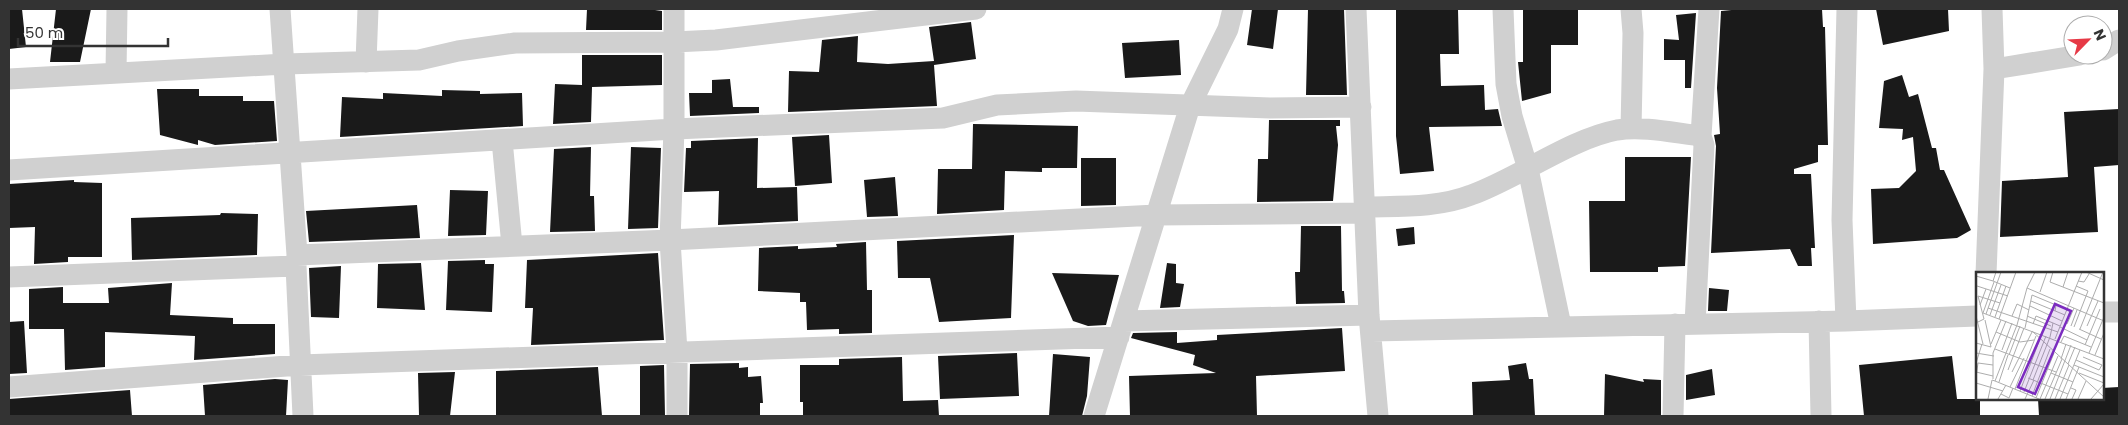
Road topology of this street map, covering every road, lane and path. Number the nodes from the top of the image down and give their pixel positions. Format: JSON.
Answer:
{"nodes":[{"id":1,"x":117,"y":9,"type":"edge"},
{"id":2,"x":280,"y":9,"type":"edge"},
{"id":3,"x":368,"y":9,"type":"edge"},
{"id":4,"x":674,"y":9,"type":"edge"},
{"id":5,"x":976,"y":9,"type":"edge"},
{"id":6,"x":1233,"y":9,"type":"edge"},
{"id":7,"x":1356,"y":9,"type":"edge"},
{"id":8,"x":1503,"y":9,"type":"edge"},
{"id":9,"x":1631,"y":9,"type":"edge"},
{"id":10,"x":1709,"y":9,"type":"edge"},
{"id":11,"x":1847,"y":9,"type":"edge"},
{"id":12,"x":1992,"y":9,"type":"edge"},
{"id":13,"x":674,"y":42,"type":"junction"},
{"id":14,"x":2063,"y":58,"type":"edge"},
{"id":15,"x":366,"y":62,"type":"junction"},
{"id":16,"x":285,"y":64,"type":"junction"},
{"id":17,"x":1994,"y":69,"type":"junction"},
{"id":18,"x":116,"y":72,"type":"junction"},
{"id":19,"x":9,"y":79,"type":"edge"},
{"id":20,"x":1190,"y":106,"type":"junction"},
{"id":21,"x":1360,"y":107,"type":"junction"},
{"id":22,"x":674,"y":129,"type":"junction"},
{"id":23,"x":1631,"y":129,"type":"junction"},
{"id":24,"x":1701,"y":136,"type":"junction"},
{"id":25,"x":502,"y":140,"type":"junction"},
{"id":26,"x":290,"y":154,"type":"junction"},
{"id":27,"x":1528,"y":169,"type":"junction"},
{"id":28,"x":9,"y":170,"type":"edge"},
{"id":29,"x":1366,"y":210,"type":"junction"},
{"id":30,"x":1156,"y":215,"type":"junction"},
{"id":31,"x":670,"y":240,"type":"junction"},
{"id":32,"x":512,"y":246,"type":"junction"},
{"id":33,"x":296,"y":260,"type":"junction"},
{"id":34,"x":1986,"y":272,"type":"edge"},
{"id":35,"x":9,"y":277,"type":"edge"},
{"id":36,"x":2103,"y":312,"type":"edge"},
{"id":37,"x":2119,"y":312,"type":"edge"},
{"id":38,"x":1976,"y":316,"type":"edge"},
{"id":39,"x":1846,"y":321,"type":"junction"},
{"id":40,"x":1819,"y":322,"type":"junction"},
{"id":41,"x":1370,"y":323,"type":"junction"},
{"id":42,"x":1685,"y":324,"type":"junction"},
{"id":43,"x":1561,"y":326,"type":"junction"},
{"id":44,"x":1121,"y":329,"type":"junction"},
{"id":45,"x":676,"y":352,"type":"junction"},
{"id":46,"x":300,"y":364,"type":"junction"},
{"id":47,"x":9,"y":387,"type":"edge"},
{"id":48,"x":303,"y":416,"type":"edge"},
{"id":49,"x":677,"y":416,"type":"edge"},
{"id":50,"x":1094,"y":416,"type":"edge"},
{"id":51,"x":1378,"y":416,"type":"edge"},
{"id":52,"x":1673,"y":416,"type":"edge"},
{"id":53,"x":1821,"y":416,"type":"edge"}],
"edges":[{"from":1,"to":18,"type":"street"},
{"from":2,"to":16,"type":"street"},
{"from":3,"to":15,"type":"street"},
{"from":4,"to":13,"type":"street"},
{"from":5,"to":13,"type":"street"},
{"from":6,"to":20,"type":"street"},
{"from":7,"to":21,"type":"street"},
{"from":8,"to":27,"type":"street"},
{"from":9,"to":23,"type":"street"},
{"from":10,"to":24,"type":"street"},
{"from":11,"to":39,"type":"street"},
{"from":12,"to":17,"type":"street"},
{"from":13,"to":15,"type":"street"},
{"from":13,"to":22,"type":"street"},
{"from":14,"to":17,"type":"street"},
{"from":15,"to":16,"type":"street"},
{"from":16,"to":18,"type":"street"},
{"from":16,"to":26,"type":"street"},
{"from":17,"to":34,"type":"street"},
{"from":18,"to":19,"type":"street"},
{"from":20,"to":21,"type":"street"},
{"from":20,"to":22,"type":"street"},
{"from":20,"to":30,"type":"street"},
{"from":21,"to":29,"type":"street"},
{"from":22,"to":25,"type":"street"},
{"from":22,"to":31,"type":"street"},
{"from":23,"to":24,"type":"street"},
{"from":23,"to":27,"type":"street"},
{"from":24,"to":42,"type":"street"},
{"from":25,"to":26,"type":"street"},
{"from":25,"to":32,"type":"street"},
{"from":26,"to":28,"type":"street"},
{"from":26,"to":33,"type":"street"},
{"from":27,"to":29,"type":"street"},
{"from":27,"to":43,"type":"street"},
{"from":29,"to":30,"type":"street"},
{"from":29,"to":41,"type":"street"},
{"from":30,"to":31,"type":"street"},
{"from":30,"to":44,"type":"street"},
{"from":31,"to":32,"type":"street"},
{"from":31,"to":45,"type":"street"},
{"from":32,"to":33,"type":"street"},
{"from":33,"to":35,"type":"street"},
{"from":33,"to":46,"type":"street"},
{"from":36,"to":37,"type":"street"},
{"from":38,"to":39,"type":"street"},
{"from":39,"to":40,"type":"street"},
{"from":40,"to":42,"type":"street"},
{"from":40,"to":53,"type":"street"},
{"from":41,"to":43,"type":"street"},
{"from":41,"to":44,"type":"street"},
{"from":41,"to":51,"type":"street"},
{"from":42,"to":43,"type":"street"},
{"from":42,"to":52,"type":"street"},
{"from":44,"to":45,"type":"street"},
{"from":44,"to":50,"type":"street"},
{"from":45,"to":46,"type":"street"},
{"from":45,"to":49,"type":"street"},
{"from":46,"to":47,"type":"street"},
{"from":46,"to":48,"type":"street"}]}
